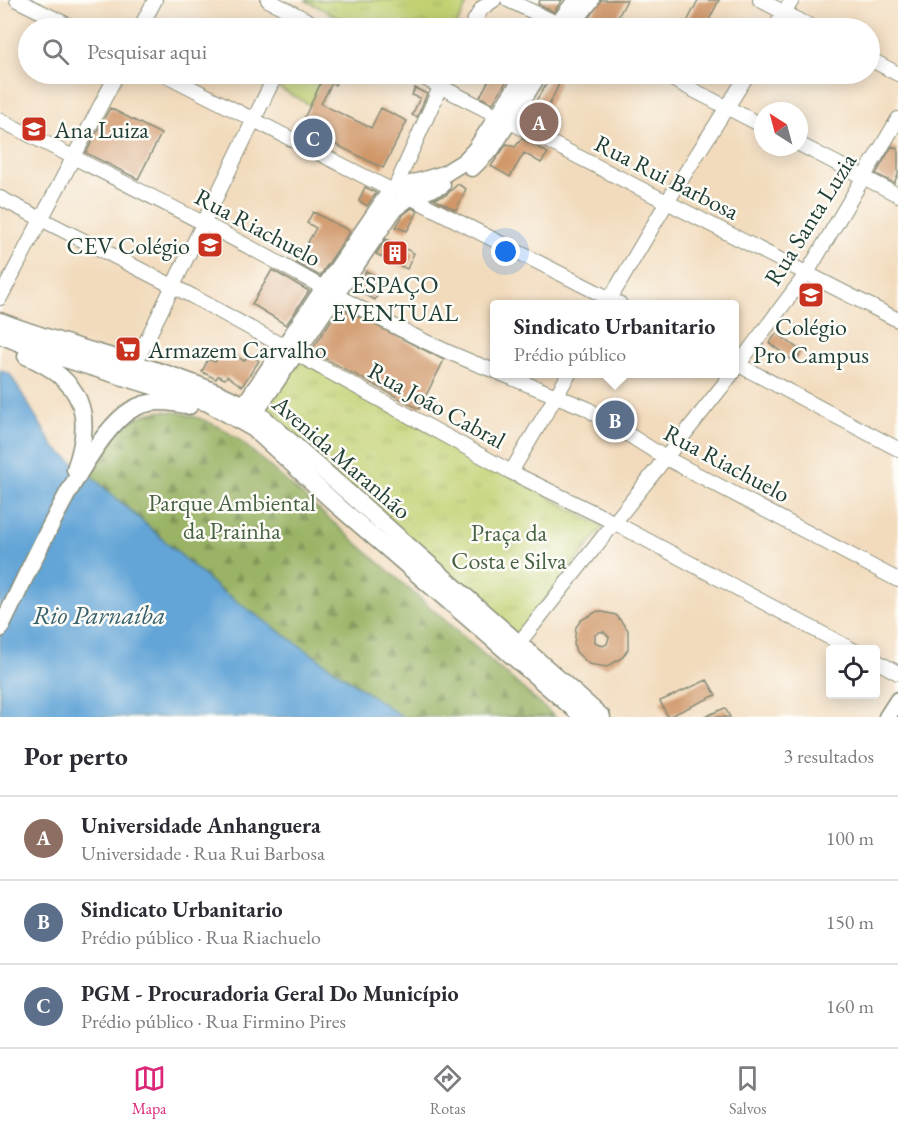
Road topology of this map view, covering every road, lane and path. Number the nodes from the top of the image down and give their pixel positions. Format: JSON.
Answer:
{"nodes":[{"id":1,"x":17,"y":0,"type":"edge"},
{"id":2,"x":155,"y":0,"type":"edge"},
{"id":3,"x":268,"y":0,"type":"edge"},
{"id":4,"x":494,"y":0,"type":"edge"},
{"id":5,"x":508,"y":0,"type":"edge"},
{"id":6,"x":576,"y":0,"type":"edge"},
{"id":7,"x":591,"y":0,"type":"edge"},
{"id":8,"x":760,"y":0,"type":"edge"},
{"id":9,"x":792,"y":0,"type":"edge"},
{"id":10,"x":785,"y":13,"type":"junction"},
{"id":11,"x":54,"y":18,"type":"edge"},
{"id":12,"x":146,"y":18,"type":"edge"},
{"id":13,"x":291,"y":18,"type":"edge"},
{"id":14,"x":476,"y":18,"type":"edge"},
{"id":15,"x":544,"y":18,"type":"edge"},
{"id":16,"x":567,"y":18,"type":"edge"},
{"id":17,"x":572,"y":18,"type":"edge"},
{"id":18,"x":782,"y":18,"type":"edge"},
{"id":19,"x":795,"y":18,"type":"edge"},
{"id":20,"x":880,"y":64,"type":"edge"},
{"id":21,"x":898,"y":74,"type":"edge"},
{"id":22,"x":111,"y":84,"type":"edge"},
{"id":23,"x":184,"y":84,"type":"edge"},
{"id":24,"x":271,"y":84,"type":"edge"},
{"id":25,"x":441,"y":84,"type":"edge"},
{"id":26,"x":451,"y":84,"type":"edge"},
{"id":27,"x":520,"y":84,"type":"edge"},
{"id":28,"x":531,"y":84,"type":"edge"},
{"id":29,"x":681,"y":84,"type":"edge"},
{"id":30,"x":742,"y":84,"type":"edge"},
{"id":31,"x":728,"y":108,"type":"junction"},
{"id":32,"x":503,"y":118,"type":"junction"},
{"id":33,"x":254,"y":119,"type":"junction"},
{"id":34,"x":898,"y":119,"type":"edge"},
{"id":35,"x":0,"y":120,"type":"edge"},
{"id":36,"x":754,"y":121,"type":"edge"},
{"id":37,"x":808,"y":149,"type":"edge"},
{"id":38,"x":72,"y":155,"type":"junction"},
{"id":39,"x":862,"y":177,"type":"junction"},
{"id":40,"x":393,"y":189,"type":"junction"},
{"id":41,"x":898,"y":195,"type":"edge"},
{"id":42,"x":411,"y":197,"type":"junction"},
{"id":43,"x":0,"y":198,"type":"edge"},
{"id":44,"x":667,"y":202,"type":"junction"},
{"id":45,"x":39,"y":220,"type":"junction"},
{"id":46,"x":203,"y":222,"type":"junction"},
{"id":47,"x":807,"y":273,"type":"junction"},
{"id":48,"x":171,"y":286,"type":"junction"},
{"id":49,"x":330,"y":292,"type":"junction"},
{"id":50,"x":0,"y":298,"type":"edge"},
{"id":51,"x":607,"y":300,"type":"edge"},
{"id":52,"x":615,"y":300,"type":"edge"},
{"id":53,"x":898,"y":320,"type":"edge"},
{"id":54,"x":0,"y":321,"type":"edge"},
{"id":55,"x":0,"y":334,"type":"edge"},
{"id":56,"x":0,"y":346,"type":"edge"},
{"id":57,"x":290,"y":349,"type":"junction"},
{"id":58,"x":739,"y":363,"type":"edge"},
{"id":59,"x":135,"y":364,"type":"junction"},
{"id":60,"x":490,"y":369,"type":"edge"},
{"id":61,"x":739,"y":370,"type":"edge"},
{"id":62,"x":513,"y":378,"type":"edge"},
{"id":63,"x":567,"y":378,"type":"edge"},
{"id":64,"x":727,"y":378,"type":"edge"},
{"id":65,"x":557,"y":394,"type":"junction"},
{"id":66,"x":249,"y":420,"type":"junction"},
{"id":67,"x":898,"y":449,"type":"edge"},
{"id":68,"x":664,"y":457,"type":"junction"},
{"id":69,"x":511,"y":472,"type":"junction"},
{"id":70,"x":64,"y":501,"type":"junction"},
{"id":71,"x":615,"y":523,"type":"junction"},
{"id":72,"x":898,"y":580,"type":"edge"},
{"id":73,"x":0,"y":629,"type":"edge"},
{"id":74,"x":519,"y":643,"type":"junction"},
{"id":75,"x":844,"y":645,"type":"edge"},
{"id":76,"x":880,"y":663,"type":"edge"},
{"id":77,"x":898,"y":673,"type":"edge"},
{"id":78,"x":898,"y":700,"type":"edge"},
{"id":79,"x":583,"y":717,"type":"edge"},
{"id":80,"x":602,"y":717,"type":"edge"},
{"id":81,"x":887,"y":717,"type":"edge"}],
"edges":[{"from":1,"to":11,"type":"street"},
{"from":2,"to":12,"type":"street"},
{"from":3,"to":13,"type":"street"},
{"from":4,"to":14,"type":"street"},
{"from":5,"to":15,"type":"street"},
{"from":6,"to":16,"type":"main road"},
{"from":7,"to":17,"type":"main road"},
{"from":8,"to":10,"type":"street"},
{"from":9,"to":10,"type":"street"},
{"from":10,"to":18,"type":"street"},
{"from":10,"to":19,"type":"street"},
{"from":20,"to":21,"type":"street"},
{"from":22,"to":38,"type":"street"},
{"from":23,"to":33,"type":"street"},
{"from":24,"to":33,"type":"street"},
{"from":25,"to":40,"type":"street"},
{"from":26,"to":32,"type":"street","name":"Rua Rui Barbosa"},
{"from":27,"to":32,"type":"main road"},
{"from":28,"to":32,"type":"main road"},
{"from":29,"to":31,"type":"street"},
{"from":30,"to":31,"type":"street"},
{"from":31,"to":36,"type":"street"},
{"from":31,"to":44,"type":"street"},
{"from":32,"to":40,"type":"main road"},
{"from":32,"to":42,"type":"main road"},
{"from":32,"to":44,"type":"street","name":"Rua Rui Barbosa"},
{"from":33,"to":40,"type":"street"},
{"from":33,"to":46,"type":"street"},
{"from":34,"to":39,"type":"street","name":"Rua Santa Luzia"},
{"from":35,"to":38,"type":"street","name":"Rua Riachuelo"},
{"from":37,"to":39,"type":"street"},
{"from":38,"to":45,"type":"street"},
{"from":38,"to":46,"type":"street","name":"Rua Riachuelo"},
{"from":39,"to":41,"type":"street"},
{"from":39,"to":47,"type":"street","name":"Rua Santa Luzia"},
{"from":40,"to":49,"type":"main road"},
{"from":42,"to":49,"type":"main road"},
{"from":42,"to":51,"type":"street"},
{"from":43,"to":45,"type":"street","name":"Rua João Cabral"},
{"from":44,"to":47,"type":"street","name":"Rua Rui Barbosa"},
{"from":44,"to":52,"type":"street"},
{"from":45,"to":48,"type":"street","name":"Rua João Cabral"},
{"from":45,"to":50,"type":"street"},
{"from":46,"to":48,"type":"street"},
{"from":46,"to":49,"type":"street","name":"Rua Riachuelo"},
{"from":47,"to":53,"type":"street","name":"Rua Rui Barbosa"},
{"from":47,"to":58,"type":"street","name":"Rua Santa Luzia"},
{"from":48,"to":57,"type":"street","name":"Rua João Cabral"},
{"from":48,"to":59,"type":"street"},
{"from":49,"to":57,"type":"main road"},
{"from":49,"to":60,"type":"street","name":"Rua Riachuelo"},
{"from":54,"to":59,"type":"main road","name":"Avenida Maranhão"},
{"from":55,"to":66,"type":"main road","name":"Avenida Maranhão"},
{"from":56,"to":70,"type":"main road"},
{"from":57,"to":66,"type":"main road"},
{"from":57,"to":69,"type":"street","name":"Rua João Cabral"},
{"from":59,"to":66,"type":"main road","name":"Avenida Maranhão"},
{"from":61,"to":67,"type":"street"},
{"from":62,"to":65,"type":"street","name":"Rua Riachuelo"},
{"from":63,"to":65,"type":"street"},
{"from":64,"to":68,"type":"street","name":"Rua Santa Luzia"},
{"from":65,"to":68,"type":"street","name":"Rua Riachuelo"},
{"from":65,"to":69,"type":"street"},
{"from":66,"to":70,"type":"main road"},
{"from":66,"to":74,"type":"main road","name":"Avenida Maranhão"},
{"from":66,"to":79,"type":"main road","name":"Avenida Maranhão"},
{"from":68,"to":71,"type":"street","name":"Rua Santa Luzia"},
{"from":68,"to":72,"type":"street","name":"Rua Riachuelo"},
{"from":69,"to":71,"type":"street","name":"Rua João Cabral"},
{"from":70,"to":73,"type":"main road"},
{"from":71,"to":74,"type":"street","name":"Rua Santa Luzia"},
{"from":71,"to":75,"type":"street","name":"Rua João Cabral"},
{"from":74,"to":80,"type":"main road","name":"Avenida Maranhão"},
{"from":76,"to":77,"type":"street"},
{"from":78,"to":81,"type":"main road"}]}
